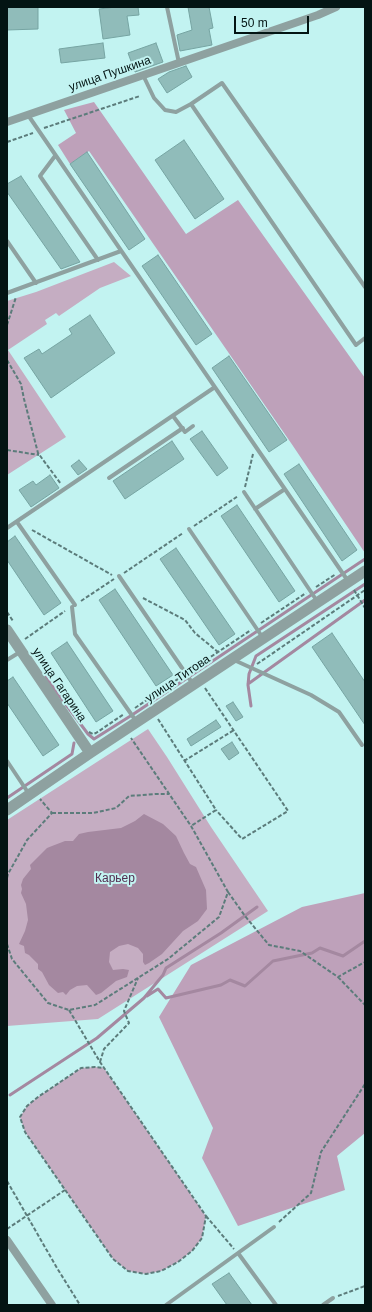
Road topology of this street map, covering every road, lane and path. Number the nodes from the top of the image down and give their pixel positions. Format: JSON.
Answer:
{"nodes":[{"id":1,"x":167,"y":7,"type":"edge"},
{"id":2,"x":336,"y":7,"type":"edge"},
{"id":3,"x":178,"y":63,"type":"junction"},
{"id":4,"x":143,"y":75,"type":"junction"},
{"id":5,"x":140,"y":96,"type":"dead end"},
{"id":6,"x":191,"y":104,"type":"junction"},
{"id":7,"x":28,"y":115,"type":"junction"},
{"id":8,"x":7,"y":122,"type":"edge"},
{"id":9,"x":38,"y":130,"type":"junction"},
{"id":10,"x":7,"y":142,"type":"edge"},
{"id":11,"x":55,"y":156,"type":"junction"},
{"id":12,"x":7,"y":241,"type":"edge"},
{"id":13,"x":121,"y":251,"type":"junction"},
{"id":14,"x":98,"y":260,"type":"junction"},
{"id":15,"x":36,"y":283,"type":"junction"},
{"id":16,"x":365,"y":287,"type":"edge"},
{"id":17,"x":19,"y":289,"type":"junction"},
{"id":18,"x":7,"y":293,"type":"edge"},
{"id":19,"x":7,"y":325,"type":"edge"},
{"id":20,"x":365,"y":338,"type":"edge"},
{"id":21,"x":360,"y":342,"type":"junction"},
{"id":22,"x":365,"y":343,"type":"edge"},
{"id":23,"x":7,"y":360,"type":"edge"},
{"id":24,"x":215,"y":387,"type":"junction"},
{"id":25,"x":173,"y":416,"type":"junction"},
{"id":26,"x":193,"y":426,"type":"dead end"},
{"id":27,"x":182,"y":428,"type":"junction"},
{"id":28,"x":255,"y":446,"type":"junction"},
{"id":29,"x":7,"y":450,"type":"edge"},
{"id":30,"x":40,"y":456,"type":"junction"},
{"id":31,"x":110,"y":478,"type":"dead end"},
{"id":32,"x":285,"y":489,"type":"junction"},
{"id":33,"x":65,"y":490,"type":"junction"},
{"id":34,"x":244,"y":492,"type":"junction"},
{"id":35,"x":255,"y":509,"type":"junction"},
{"id":36,"x":17,"y":522,"type":"junction"},
{"id":37,"x":8,"y":527,"type":"edge"},
{"id":38,"x":189,"y":529,"type":"junction"},
{"id":39,"x":340,"y":571,"type":"junction"},
{"id":40,"x":365,"y":571,"type":"edge"},
{"id":41,"x":119,"y":576,"type":"joint"},
{"id":42,"x":348,"y":582,"type":"junction"},
{"id":43,"x":365,"y":590,"type":"edge"},
{"id":44,"x":129,"y":591,"type":"junction"},
{"id":45,"x":310,"y":591,"type":"junction"},
{"id":46,"x":356,"y":594,"type":"junction"},
{"id":47,"x":318,"y":602,"type":"junction"},
{"id":48,"x":73,"y":606,"type":"junction"},
{"id":49,"x":365,"y":608,"type":"edge"},
{"id":50,"x":7,"y":612,"type":"edge"},
{"id":51,"x":11,"y":627,"type":"edge"},
{"id":52,"x":256,"y":627,"type":"junction"},
{"id":53,"x":21,"y":634,"type":"dead end"},
{"id":54,"x":263,"y":638,"type":"junction"},
{"id":55,"x":21,"y":651,"type":"junction"},
{"id":56,"x":218,"y":652,"type":"junction"},
{"id":57,"x":221,"y":654,"type":"dead end"},
{"id":58,"x":232,"y":659,"type":"junction"},
{"id":59,"x":7,"y":660,"type":"edge"},
{"id":60,"x":251,"y":668,"type":"junction"},
{"id":61,"x":186,"y":674,"type":"junction"},
{"id":62,"x":193,"y":685,"type":"junction"},
{"id":63,"x":205,"y":688,"type":"dead end"},
{"id":64,"x":129,"y":711,"type":"junction"},
{"id":65,"x":157,"y":718,"type":"dead end"},
{"id":66,"x":136,"y":722,"type":"junction"},
{"id":67,"x":234,"y":730,"type":"junction"},
{"id":68,"x":88,"y":732,"type":"dead end"},
{"id":69,"x":131,"y":738,"type":"dead end"},
{"id":70,"x":362,"y":745,"type":"dead end"},
{"id":71,"x":90,"y":753,"type":"junction"},
{"id":72,"x":7,"y":761,"type":"edge"},
{"id":73,"x":184,"y":761,"type":"junction"},
{"id":74,"x":169,"y":794,"type":"junction"},
{"id":75,"x":34,"y":797,"type":"junction"},
{"id":76,"x":7,"y":810,"type":"edge"},
{"id":77,"x":216,"y":810,"type":"junction"},
{"id":78,"x":52,"y":813,"type":"junction"},
{"id":79,"x":191,"y":826,"type":"junction"},
{"id":80,"x":7,"y":878,"type":"edge"},
{"id":81,"x":228,"y":892,"type":"junction"},
{"id":82,"x":7,"y":944,"type":"edge"},
{"id":83,"x":365,"y":962,"type":"edge"},
{"id":84,"x":338,"y":977,"type":"junction"},
{"id":85,"x":138,"y":978,"type":"junction"},
{"id":86,"x":365,"y":1004,"type":"edge"},
{"id":87,"x":69,"y":1010,"type":"junction"},
{"id":88,"x":100,"y":1062,"type":"junction"},
{"id":89,"x":104,"y":1068,"type":"junction"},
{"id":90,"x":365,"y":1084,"type":"edge"},
{"id":91,"x":7,"y":1181,"type":"edge"},
{"id":92,"x":65,"y":1190,"type":"junction"},
{"id":93,"x":27,"y":1215,"type":"junction"},
{"id":94,"x":206,"y":1216,"type":"junction"},
{"id":95,"x":274,"y":1227,"type":"joint"},
{"id":96,"x":7,"y":1229,"type":"edge"},
{"id":97,"x":7,"y":1240,"type":"edge"},
{"id":98,"x":238,"y":1253,"type":"junction"},
{"id":99,"x":365,"y":1286,"type":"edge"},
{"id":100,"x":333,"y":1298,"type":"joint"},
{"id":101,"x":52,"y":1305,"type":"edge"},
{"id":102,"x":80,"y":1305,"type":"edge"},
{"id":103,"x":166,"y":1305,"type":"edge"},
{"id":104,"x":276,"y":1305,"type":"edge"},
{"id":105,"x":323,"y":1305,"type":"edge"}],
"edges":[{"from":1,"to":3,"type":"lane"},
{"from":2,"to":3,"type":"street","name":"улица Пушкина"},
{"from":3,"to":4,"type":"street","name":"улица Пушкина"},
{"from":4,"to":6,"type":"lane"},
{"from":4,"to":7,"type":"street","name":"улица Пушкина"},
{"from":5,"to":9,"type":"path"},
{"from":6,"to":16,"type":"lane"},
{"from":6,"to":21,"type":"lane"},
{"from":7,"to":8,"type":"street","name":"улица Пушкина"},
{"from":7,"to":9,"type":"lane"},
{"from":9,"to":10,"type":"path"},
{"from":9,"to":11,"type":"lane"},
{"from":11,"to":13,"type":"lane"},
{"from":11,"to":14,"type":"lane"},
{"from":12,"to":15,"type":"lane"},
{"from":13,"to":14,"type":"lane"},
{"from":13,"to":24,"type":"lane"},
{"from":14,"to":15,"type":"lane"},
{"from":15,"to":17,"type":"lane"},
{"from":17,"to":18,"type":"lane"},
{"from":17,"to":19,"type":"path"},
{"from":20,"to":21,"type":"lane"},
{"from":21,"to":22,"type":"lane"},
{"from":23,"to":30,"type":"path"},
{"from":24,"to":25,"type":"lane"},
{"from":24,"to":28,"type":"lane"},
{"from":25,"to":27,"type":"lane"},
{"from":25,"to":33,"type":"lane"},
{"from":26,"to":27,"type":"lane"},
{"from":27,"to":31,"type":"lane"},
{"from":28,"to":32,"type":"lane"},
{"from":28,"to":34,"type":"path"},
{"from":29,"to":30,"type":"path"},
{"from":30,"to":33,"type":"path"},
{"from":32,"to":35,"type":"lane"},
{"from":32,"to":39,"type":"lane"},
{"from":33,"to":36,"type":"lane"},
{"from":34,"to":35,"type":"lane"},
{"from":34,"to":38,"type":"path"},
{"from":35,"to":45,"type":"lane"},
{"from":36,"to":37,"type":"lane"},
{"from":36,"to":48,"type":"lane"},
{"from":36,"to":48,"type":"path"},
{"from":38,"to":41,"type":"path"},
{"from":38,"to":52,"type":"lane"},
{"from":39,"to":42,"type":"lane"},
{"from":39,"to":45,"type":"path"},
{"from":40,"to":42,"type":"street","name":"улица Титова"},
{"from":41,"to":44,"type":"lane"},
{"from":42,"to":47,"type":"street","name":"улица Титова"},
{"from":43,"to":46,"type":"path"},
{"from":44,"to":56,"type":"path"},
{"from":44,"to":61,"type":"lane"},
{"from":45,"to":47,"type":"lane"},
{"from":45,"to":52,"type":"path"},
{"from":46,"to":49,"type":"path"},
{"from":46,"to":60,"type":"path"},
{"from":47,"to":54,"type":"street","name":"улица Титова"},
{"from":48,"to":53,"type":"path"},
{"from":48,"to":64,"type":"lane"},
{"from":50,"to":51,"type":"path"},
{"from":51,"to":55,"type":"street","name":"улица Гагарина"},
{"from":52,"to":54,"type":"lane"},
{"from":52,"to":56,"type":"path"},
{"from":54,"to":58,"type":"street","name":"улица Титова"},
{"from":55,"to":59,"type":"lane"},
{"from":55,"to":71,"type":"street","name":"улица Гагарина"},
{"from":56,"to":57,"type":"path"},
{"from":56,"to":61,"type":"path"},
{"from":58,"to":60,"type":"lane"},
{"from":58,"to":62,"type":"street","name":"улица Титова"},
{"from":60,"to":70,"type":"lane"},
{"from":61,"to":62,"type":"lane"},
{"from":61,"to":64,"type":"path"},
{"from":62,"to":66,"type":"street","name":"улица Титова"},
{"from":63,"to":67,"type":"path"},
{"from":64,"to":66,"type":"lane"},
{"from":64,"to":68,"type":"path"},
{"from":65,"to":73,"type":"path"},
{"from":66,"to":71,"type":"street","name":"улица Титова"},
{"from":67,"to":73,"type":"path"},
{"from":67,"to":77,"type":"path"},
{"from":69,"to":74,"type":"path"},
{"from":71,"to":75,"type":"street","name":"улица Титова"},
{"from":72,"to":75,"type":"lane"},
{"from":73,"to":77,"type":"path"},
{"from":74,"to":78,"type":"path"},
{"from":74,"to":79,"type":"path"},
{"from":75,"to":76,"type":"street","name":"улица Титова"},
{"from":75,"to":78,"type":"path"},
{"from":77,"to":79,"type":"path"},
{"from":78,"to":80,"type":"path"},
{"from":79,"to":81,"type":"path"},
{"from":81,"to":84,"type":"path"},
{"from":81,"to":85,"type":"path"},
{"from":82,"to":87,"type":"path"},
{"from":83,"to":84,"type":"path"},
{"from":84,"to":86,"type":"path"},
{"from":85,"to":87,"type":"path"},
{"from":85,"to":88,"type":"path"},
{"from":87,"to":88,"type":"path"},
{"from":88,"to":89,"type":"path"},
{"from":89,"to":92,"type":"path"},
{"from":89,"to":94,"type":"path"},
{"from":90,"to":95,"type":"path"},
{"from":91,"to":93,"type":"path"},
{"from":92,"to":93,"type":"path"},
{"from":92,"to":94,"type":"path"},
{"from":93,"to":96,"type":"path"},
{"from":93,"to":102,"type":"path"},
{"from":94,"to":98,"type":"path"},
{"from":95,"to":98,"type":"lane"},
{"from":97,"to":101,"type":"street"},
{"from":98,"to":103,"type":"lane"},
{"from":98,"to":104,"type":"lane"},
{"from":99,"to":100,"type":"path"},
{"from":100,"to":105,"type":"lane"}]}
